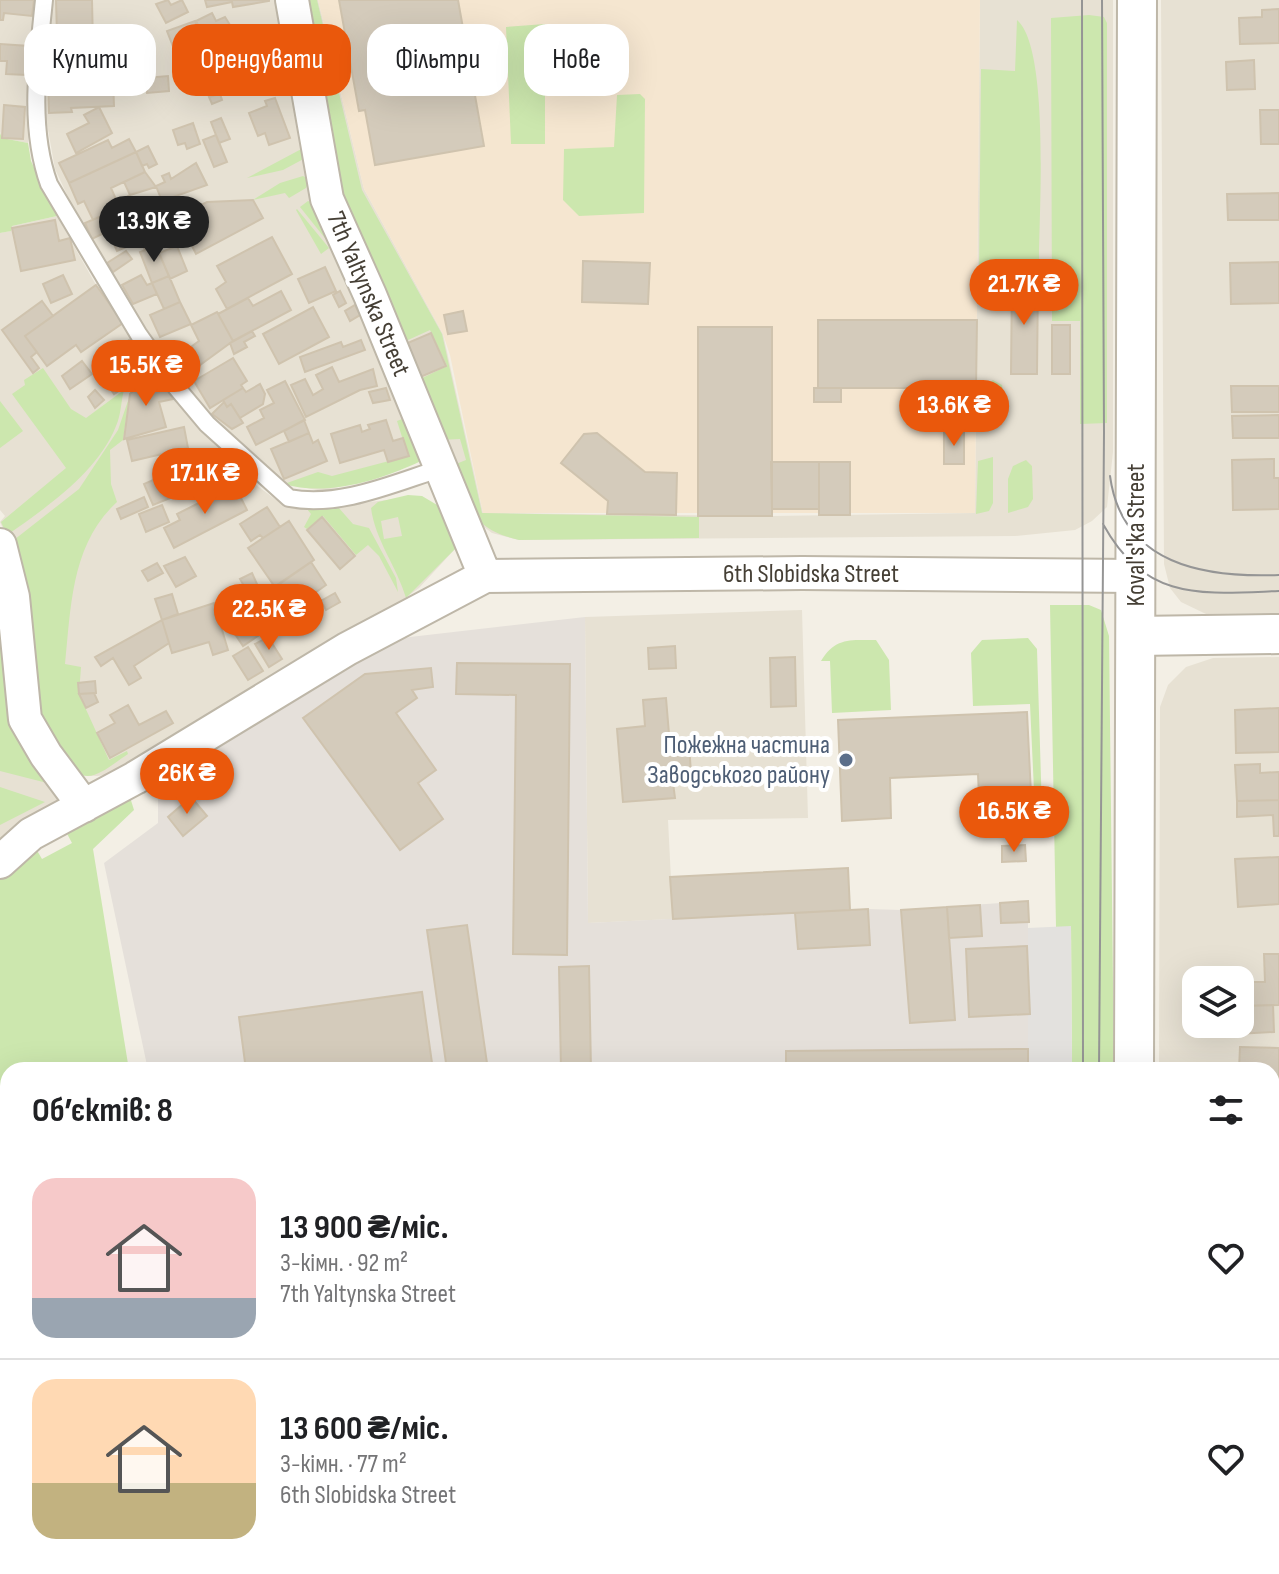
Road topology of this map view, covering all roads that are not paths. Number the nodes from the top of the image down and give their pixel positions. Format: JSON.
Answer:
{"nodes":[{"id":1,"x":44,"y":0,"type":"edge"},
{"id":2,"x":292,"y":0,"type":"edge"},
{"id":3,"x":1137,"y":0,"type":"edge"},
{"id":4,"x":442,"y":468,"type":"junction"},
{"id":5,"x":0,"y":545,"type":"edge"},
{"id":6,"x":485,"y":576,"type":"junction"},
{"id":7,"x":1136,"y":576,"type":"junction"},
{"id":8,"x":1279,"y":634,"type":"edge"},
{"id":9,"x":1136,"y":636,"type":"junction"},
{"id":10,"x":84,"y":806,"type":"junction"},
{"id":11,"x":0,"y":862,"type":"edge"},
{"id":12,"x":1134,"y":1062,"type":"edge"}],
"edges":[{"from":1,"to":4,"type":"lane"},
{"from":2,"to":4,"type":"street","name":"7th Yaltynska Street"},
{"from":3,"to":7,"type":"street","name":"Koval's'ka Street"},
{"from":4,"to":6,"type":"street","name":"7th Yaltynska Street"},
{"from":5,"to":10,"type":"street"},
{"from":6,"to":7,"type":"street","name":"6th Slobidska Street"},
{"from":6,"to":10,"type":"street"},
{"from":7,"to":9,"type":"street","name":"Koval's'ka Street"},
{"from":8,"to":9,"type":"street"},
{"from":9,"to":12,"type":"street","name":"Koval's'ka Street"},
{"from":10,"to":11,"type":"street"}]}
